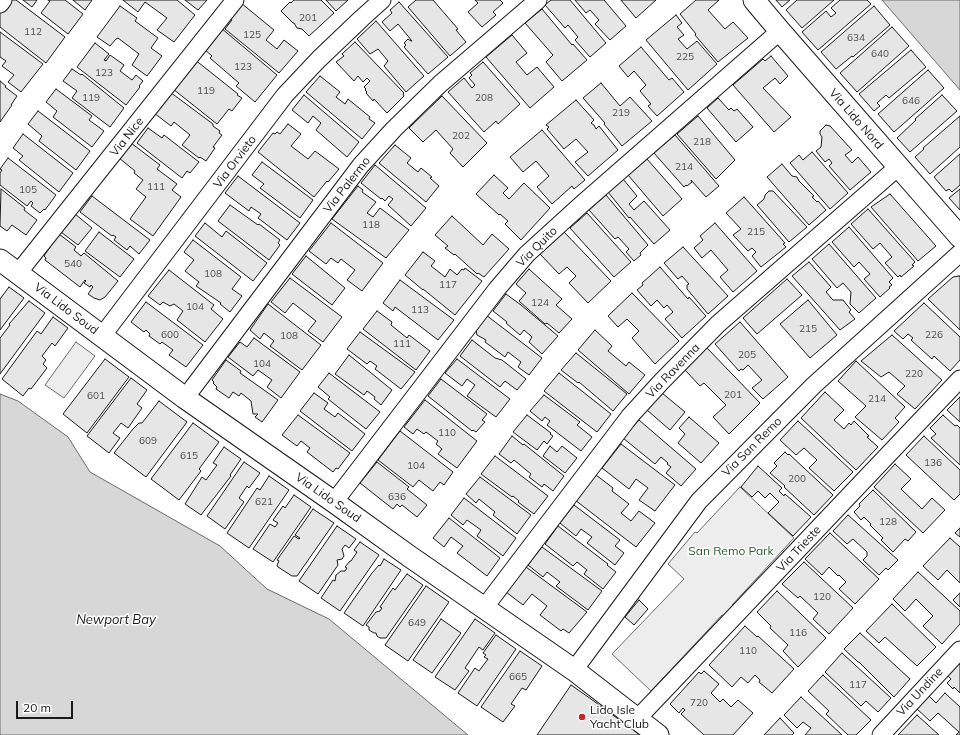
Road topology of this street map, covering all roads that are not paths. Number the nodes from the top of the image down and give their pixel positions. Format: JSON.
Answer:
{"nodes":[{"id":1,"x":3,"y":0,"type":"edge"},
{"id":2,"x":235,"y":0,"type":"edge"},
{"id":3,"x":382,"y":0,"type":"edge"},
{"id":4,"x":538,"y":0,"type":"edge"},
{"id":5,"x":754,"y":0,"type":"edge"},
{"id":6,"x":0,"y":4,"type":"edge"},
{"id":7,"x":780,"y":31,"type":"junction"},
{"id":8,"x":898,"y":167,"type":"junction"},
{"id":9,"x":960,"y":237,"type":"edge"},
{"id":10,"x":960,"y":253,"type":"edge"},
{"id":11,"x":0,"y":260,"type":"edge"},
{"id":12,"x":18,"y":273,"type":"junction"},
{"id":13,"x":102,"y":336,"type":"junction"},
{"id":14,"x":960,"y":379,"type":"edge"},
{"id":15,"x":185,"y":398,"type":"junction"},
{"id":16,"x":334,"y":502,"type":"junction"},
{"id":17,"x":484,"y":608,"type":"junction"},
{"id":18,"x":960,"y":650,"type":"edge"},
{"id":19,"x":574,"y":670,"type":"junction"},
{"id":20,"x":637,"y":719,"type":"junction"},
{"id":21,"x":658,"y":735,"type":"edge"},
{"id":22,"x":881,"y":735,"type":"edge"}],
"edges":[{"from":1,"to":6,"type":"street"},
{"from":2,"to":12,"type":"street","name":"Via Nice"},
{"from":3,"to":13,"type":"street","name":"Via Orvieto"},
{"from":4,"to":15,"type":"street","name":"Via Palermo"},
{"from":5,"to":7,"type":"street","name":"Via Lido Nord"},
{"from":7,"to":8,"type":"street","name":"Via Lido Nord"},
{"from":7,"to":16,"type":"street","name":"Via Quito"},
{"from":8,"to":9,"type":"street","name":"Via Lido Nord"},
{"from":8,"to":17,"type":"street","name":"Via Ravenna"},
{"from":10,"to":19,"type":"street","name":"Via San Remo"},
{"from":11,"to":12,"type":"street","name":"Via Lido Soud"},
{"from":12,"to":13,"type":"street","name":"Via Lido Soud"},
{"from":13,"to":15,"type":"street","name":"Via Lido Soud"},
{"from":14,"to":20,"type":"street","name":"Via Trieste"},
{"from":15,"to":16,"type":"street","name":"Via Lido Soud"},
{"from":16,"to":17,"type":"street","name":"Via Lido Soud"},
{"from":17,"to":19,"type":"street","name":"Via Lido Soud"},
{"from":18,"to":22,"type":"street","name":"Via Undine"},
{"from":19,"to":20,"type":"street","name":"Via Lido Soud"},
{"from":20,"to":21,"type":"street","name":"Via Lido Soud"}]}
